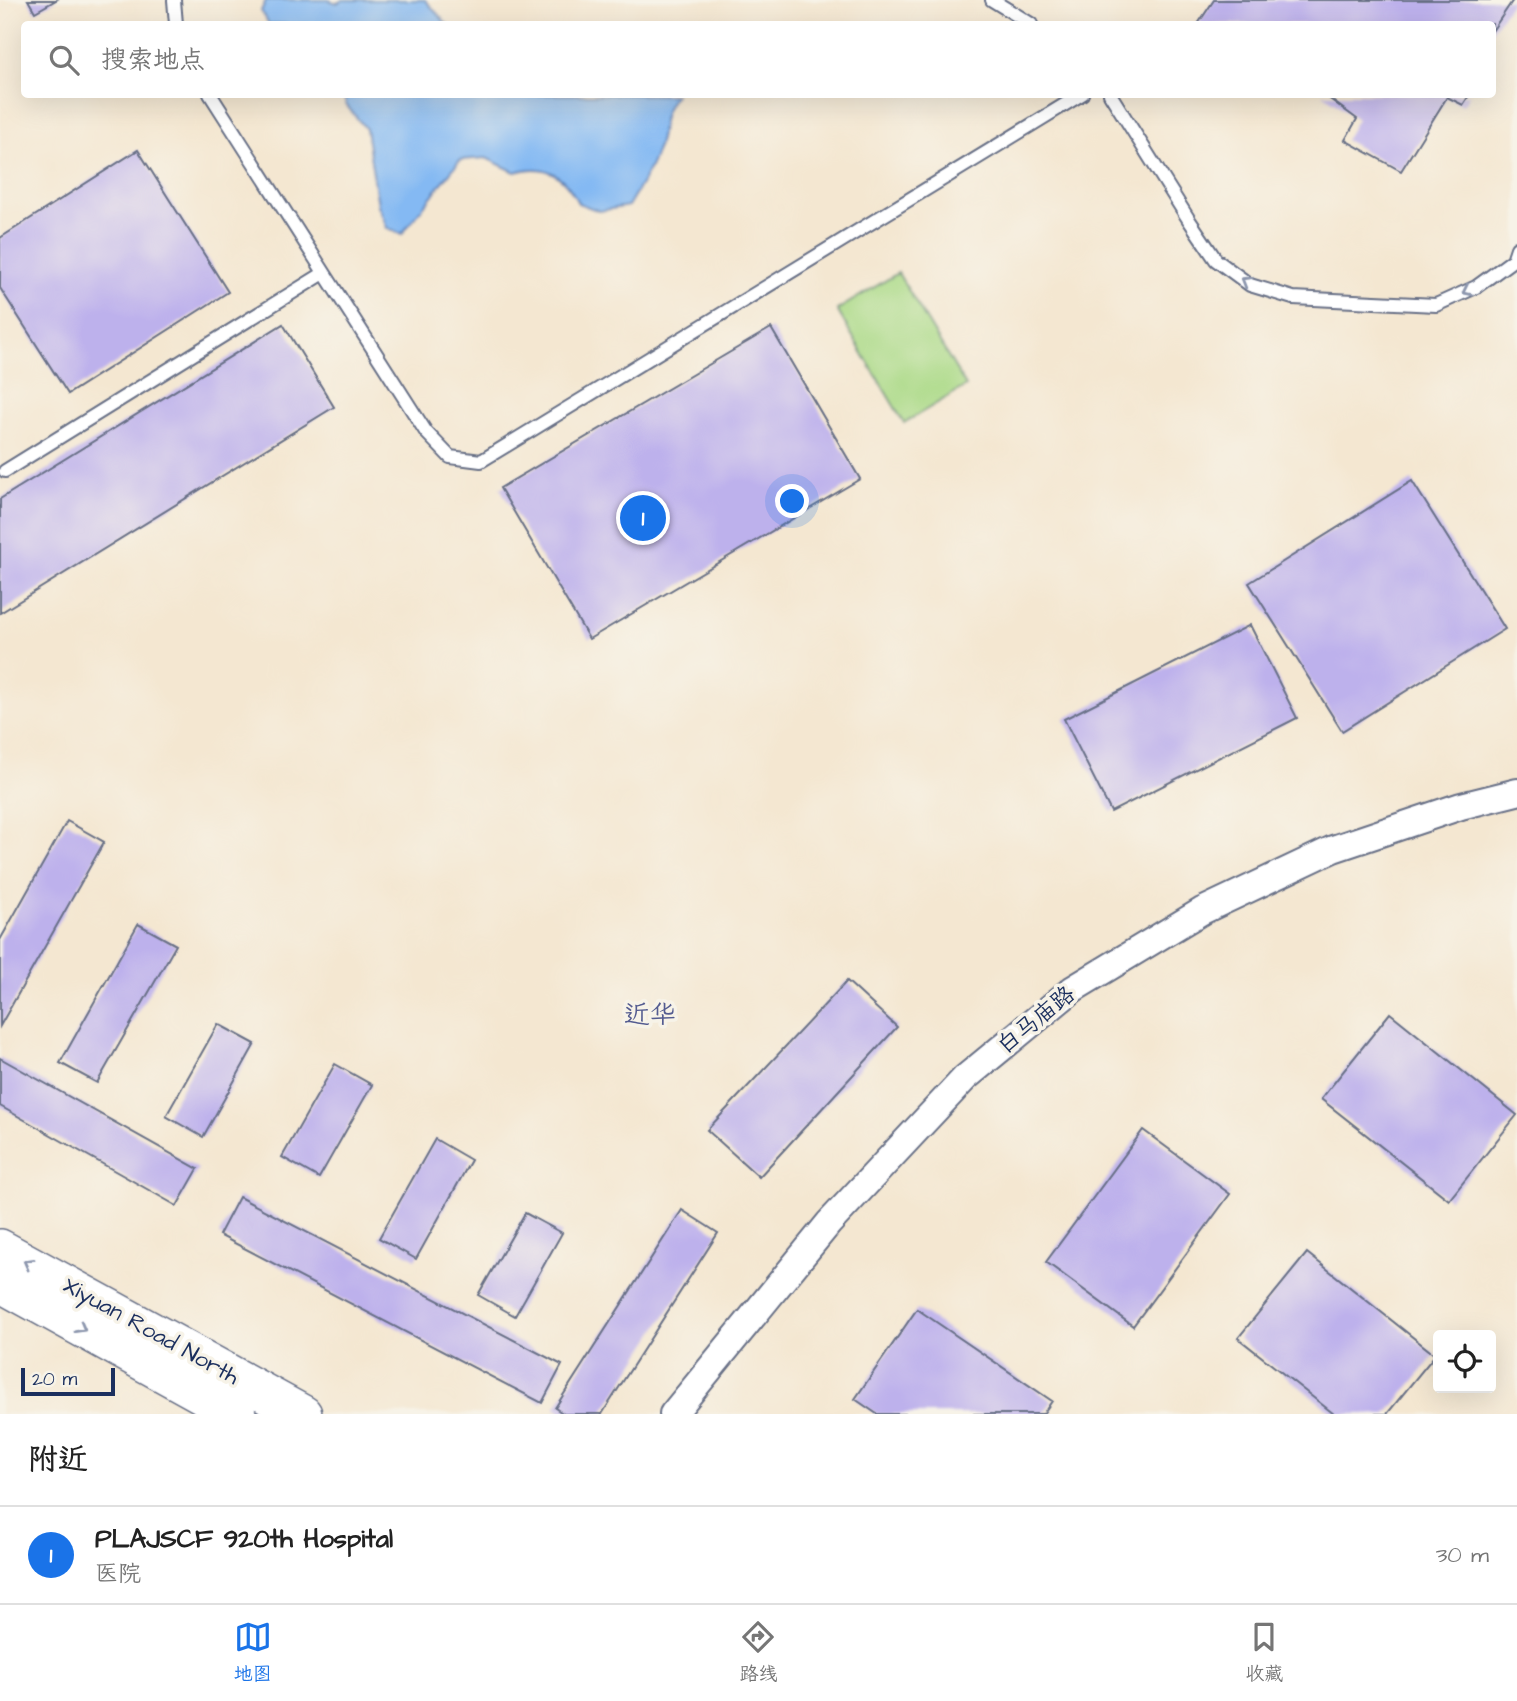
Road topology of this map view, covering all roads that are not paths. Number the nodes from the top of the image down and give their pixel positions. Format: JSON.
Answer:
{"nodes":[{"id":1,"x":174,"y":0,"type":"edge"},
{"id":2,"x":992,"y":0,"type":"edge"},
{"id":3,"x":176,"y":21,"type":"edge"},
{"id":4,"x":1026,"y":21,"type":"edge"},
{"id":5,"x":213,"y":98,"type":"edge"},
{"id":6,"x":1075,"y":98,"type":"edge"},
{"id":7,"x":1113,"y":98,"type":"edge"},
{"id":8,"x":1517,"y":248,"type":"edge"},
{"id":9,"x":324,"y":273,"type":"junction"},
{"id":10,"x":5,"y":471,"type":"dead end"},
{"id":11,"x":1517,"y":792,"type":"edge"},
{"id":12,"x":0,"y":1248,"type":"edge"},
{"id":13,"x":0,"y":1283,"type":"edge"},
{"id":14,"x":237,"y":1414,"type":"edge"},
{"id":15,"x":303,"y":1414,"type":"edge"},
{"id":16,"x":673,"y":1414,"type":"edge"}],
"edges":[{"from":1,"to":3,"type":"lane"},
{"from":2,"to":4,"type":"lane"},
{"from":5,"to":9,"type":"lane"},
{"from":6,"to":9,"type":"lane"},
{"from":8,"to":7,"type":"lane","one_way":true},
{"from":9,"to":10,"type":"lane"},
{"from":11,"to":16,"type":"street","name":"白马庙路"},
{"from":15,"to":12,"type":"main road","name":"Xiyuan Road North","one_way":true},
{"from":13,"to":14,"type":"main road","name":"Xiyuan Road North","one_way":true}]}
